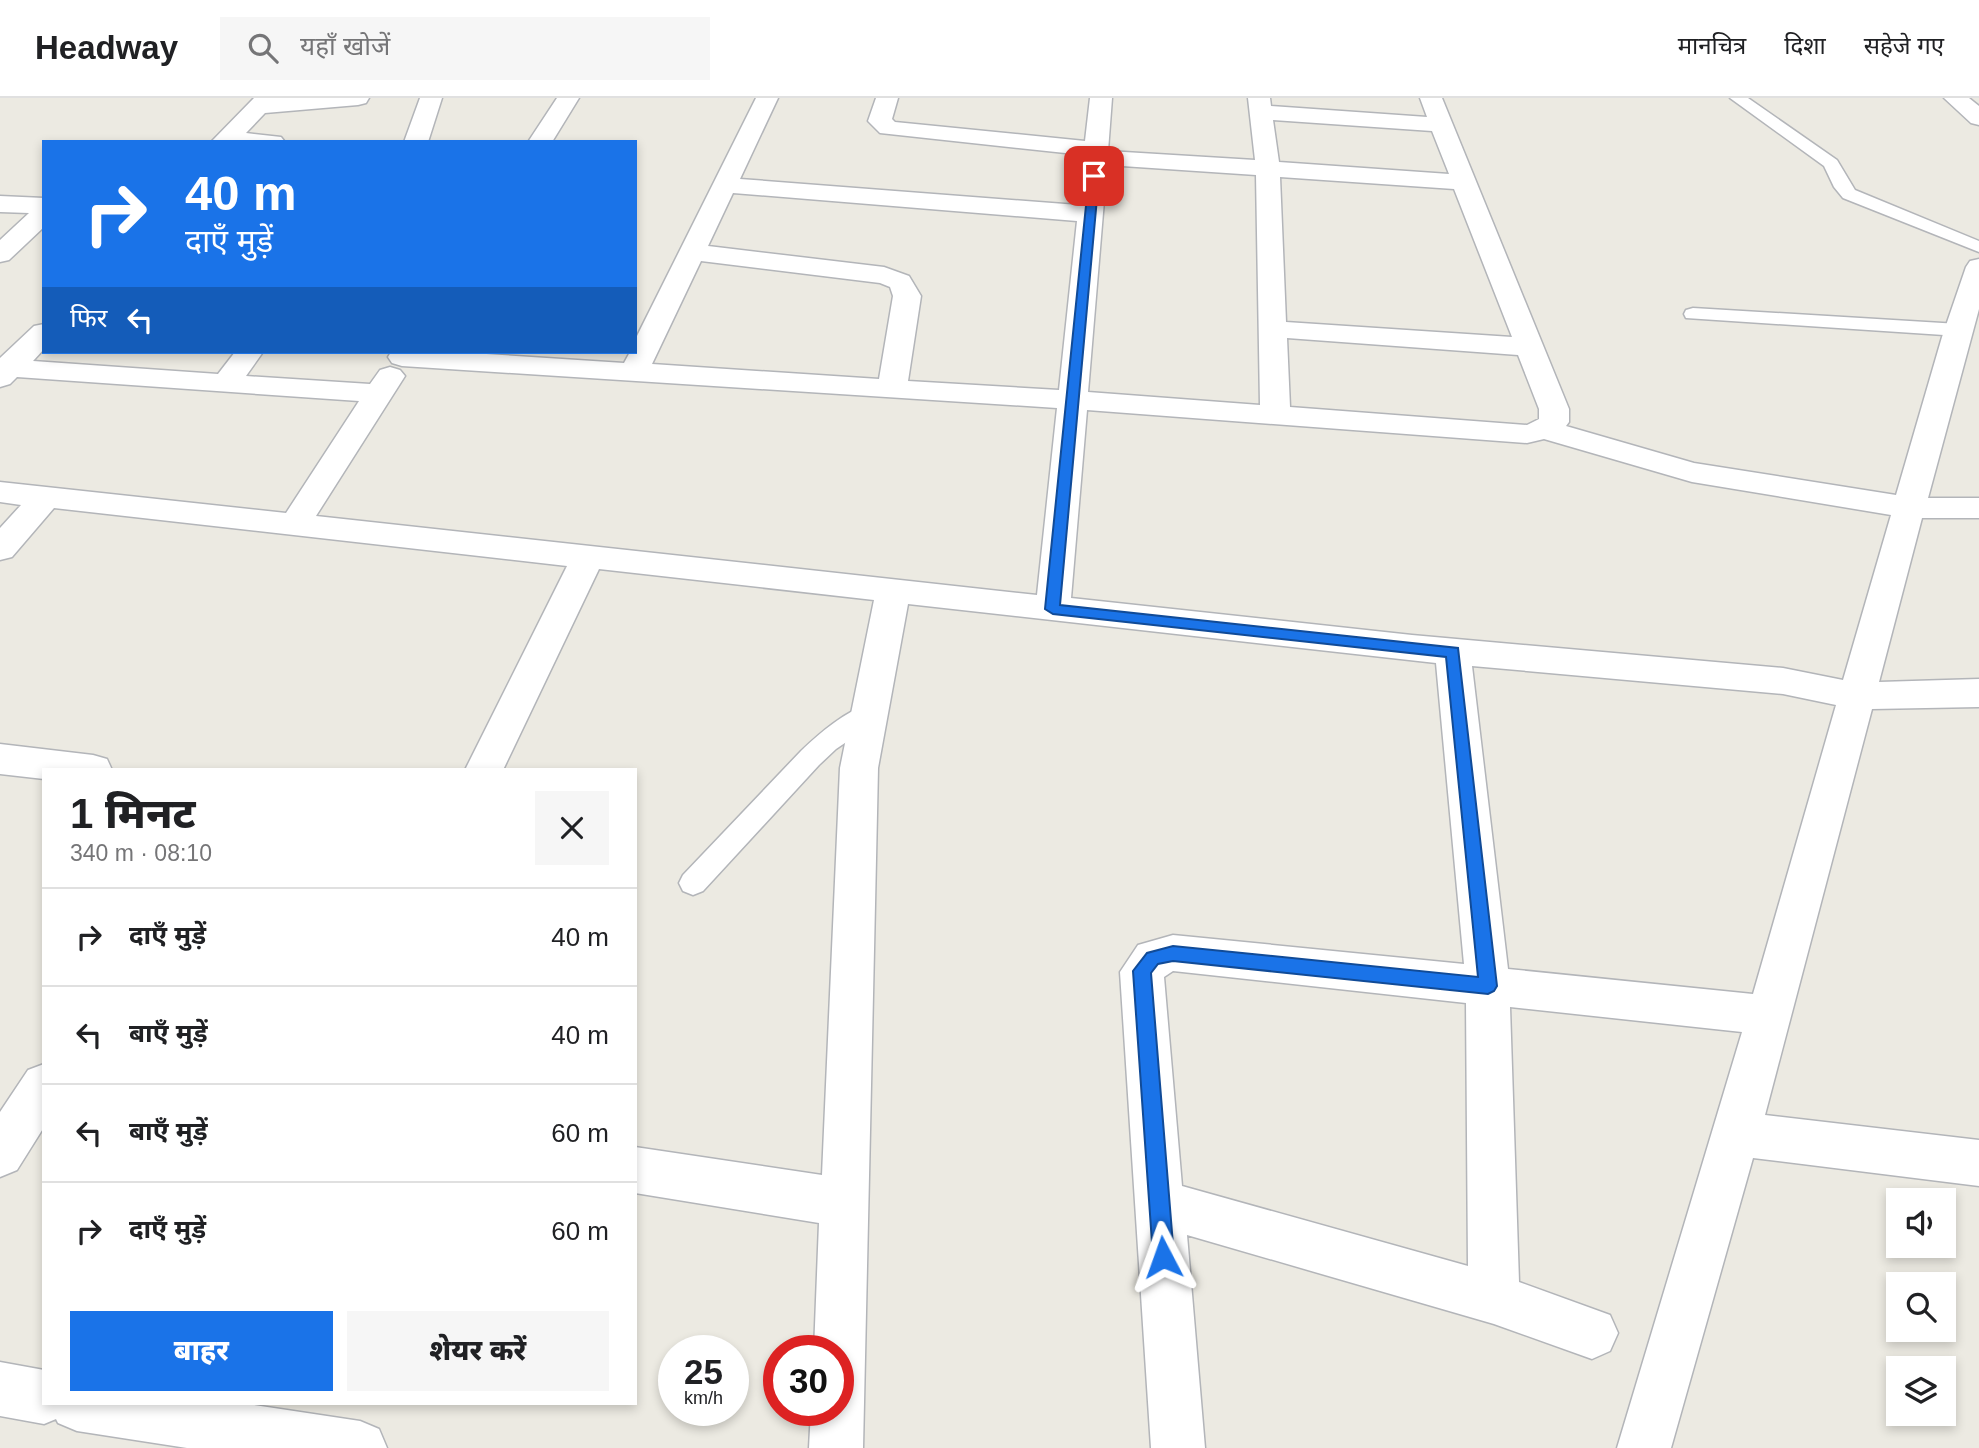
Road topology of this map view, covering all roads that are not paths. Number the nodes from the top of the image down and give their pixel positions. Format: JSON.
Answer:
{"nodes":[{"id":1,"x":358,"y":98,"type":"edge"},
{"id":2,"x":431,"y":98,"type":"edge"},
{"id":3,"x":568,"y":98,"type":"edge"},
{"id":4,"x":767,"y":98,"type":"edge"},
{"id":5,"x":887,"y":98,"type":"edge"},
{"id":6,"x":1101,"y":98,"type":"edge"},
{"id":7,"x":1431,"y":98,"type":"edge"},
{"id":8,"x":1738,"y":98,"type":"edge"},
{"id":9,"x":1955,"y":98,"type":"edge"},
{"id":10,"x":263,"y":103,"type":"edge"},
{"id":11,"x":1260,"y":105,"type":"edge"},
{"id":12,"x":1979,"y":118,"type":"edge"},
{"id":13,"x":1442,"y":125,"type":"junction"},
{"id":14,"x":225,"y":140,"type":"edge"},
{"id":15,"x":417,"y":140,"type":"edge"},
{"id":16,"x":541,"y":140,"type":"edge"},
{"id":17,"x":1096,"y":153,"type":"junction"},
{"id":18,"x":1268,"y":169,"type":"junction"},
{"id":19,"x":1465,"y":182,"type":"junction"},
{"id":20,"x":727,"y":185,"type":"junction"},
{"id":21,"x":0,"y":204,"type":"edge"},
{"id":22,"x":42,"y":206,"type":"edge"},
{"id":23,"x":1090,"y":214,"type":"junction"},
{"id":24,"x":42,"y":215,"type":"edge"},
{"id":25,"x":1979,"y":247,"type":"edge"},
{"id":26,"x":693,"y":252,"type":"junction"},
{"id":27,"x":0,"y":254,"type":"edge"},
{"id":28,"x":1979,"y":267,"type":"edge"},
{"id":29,"x":1693,"y":314,"type":"dead end"},
{"id":30,"x":1273,"y":329,"type":"junction"},
{"id":31,"x":1959,"y":330,"type":"junction"},
{"id":32,"x":42,"y":334,"type":"edge"},
{"id":33,"x":1529,"y":347,"type":"junction"},
{"id":34,"x":248,"y":354,"type":"edge"},
{"id":35,"x":404,"y":355,"type":"edge"},
{"id":36,"x":4,"y":371,"type":"edge"},
{"id":37,"x":634,"y":372,"type":"junction"},
{"id":38,"x":226,"y":383,"type":"junction"},
{"id":39,"x":892,"y":389,"type":"junction"},
{"id":40,"x":379,"y":394,"type":"junction"},
{"id":41,"x":1072,"y":400,"type":"junction"},
{"id":42,"x":1275,"y":415,"type":"junction"},
{"id":43,"x":1545,"y":429,"type":"junction"},
{"id":44,"x":0,"y":492,"type":"edge"},
{"id":45,"x":46,"y":497,"type":"junction"},
{"id":46,"x":1910,"y":508,"type":"junction"},
{"id":47,"x":1979,"y":508,"type":"edge"},
{"id":48,"x":295,"y":524,"type":"junction"},
{"id":49,"x":0,"y":550,"type":"edge"},
{"id":50,"x":588,"y":557,"type":"junction"},
{"id":51,"x":893,"y":591,"type":"junction"},
{"id":52,"x":1053,"y":609,"type":"junction"},
{"id":53,"x":1453,"y":652,"type":"junction"},
{"id":54,"x":1979,"y":693,"type":"edge"},
{"id":55,"x":1857,"y":696,"type":"junction"},
{"id":56,"x":870,"y":713,"type":"junction"},
{"id":57,"x":0,"y":758,"type":"edge"},
{"id":58,"x":78,"y":768,"type":"edge"},
{"id":59,"x":485,"y":768,"type":"edge"},
{"id":60,"x":693,"y":883,"type":"dead end"},
{"id":61,"x":1488,"y":986,"type":"junction"},
{"id":62,"x":1769,"y":1015,"type":"junction"},
{"id":63,"x":42,"y":1089,"type":"edge"},
{"id":64,"x":1736,"y":1134,"type":"junction"},
{"id":65,"x":20,"y":1140,"type":"edge"},
{"id":66,"x":1979,"y":1163,"type":"edge"},
{"id":67,"x":637,"y":1170,"type":"edge"},
{"id":68,"x":846,"y":1203,"type":"junction"},
{"id":69,"x":1159,"y":1203,"type":"junction"},
{"id":70,"x":1494,"y":1300,"type":"junction"},
{"id":71,"x":1592,"y":1333,"type":"dead end"},
{"id":72,"x":841,"y":1335,"type":"edge"},
{"id":73,"x":0,"y":1390,"type":"edge"},
{"id":74,"x":42,"y":1397,"type":"edge"},
{"id":75,"x":81,"y":1405,"type":"edge"},
{"id":76,"x":157,"y":1423,"type":"edge"},
{"id":77,"x":837,"y":1426,"type":"edge"},
{"id":78,"x":360,"y":1448,"type":"edge"},
{"id":79,"x":836,"y":1448,"type":"edge"},
{"id":80,"x":1178,"y":1448,"type":"edge"},
{"id":81,"x":1644,"y":1448,"type":"edge"}],
"edges":[{"from":1,"to":10,"type":"street"},
{"from":2,"to":15,"type":"street"},
{"from":3,"to":16,"type":"street"},
{"from":4,"to":20,"type":"street"},
{"from":5,"to":17,"type":"street"},
{"from":6,"to":17,"type":"street"},
{"from":7,"to":13,"type":"street"},
{"from":8,"to":25,"type":"lane"},
{"from":9,"to":12,"type":"street"},
{"from":10,"to":14,"type":"street"},
{"from":11,"to":13,"type":"street"},
{"from":11,"to":18,"type":"street"},
{"from":13,"to":19,"type":"street"},
{"from":17,"to":18,"type":"street"},
{"from":17,"to":23,"type":"street"},
{"from":18,"to":19,"type":"street"},
{"from":18,"to":30,"type":"street"},
{"from":19,"to":33,"type":"street"},
{"from":20,"to":23,"type":"street"},
{"from":20,"to":26,"type":"street"},
{"from":21,"to":22,"type":"street"},
{"from":23,"to":41,"type":"street"},
{"from":24,"to":27,"type":"street"},
{"from":26,"to":37,"type":"street"},
{"from":26,"to":39,"type":"street"},
{"from":28,"to":31,"type":"street"},
{"from":29,"to":31,"type":"lane"},
{"from":30,"to":33,"type":"street"},
{"from":30,"to":42,"type":"street"},
{"from":31,"to":46,"type":"street"},
{"from":32,"to":36,"type":"street"},
{"from":33,"to":43,"type":"street"},
{"from":34,"to":38,"type":"street"},
{"from":35,"to":37,"type":"street"},
{"from":35,"to":40,"type":"street"},
{"from":36,"to":38,"type":"street"},
{"from":37,"to":39,"type":"street"},
{"from":38,"to":40,"type":"street"},
{"from":39,"to":41,"type":"street"},
{"from":40,"to":48,"type":"street"},
{"from":41,"to":42,"type":"street"},
{"from":41,"to":52,"type":"street"},
{"from":42,"to":43,"type":"street"},
{"from":43,"to":46,"type":"street"},
{"from":44,"to":45,"type":"street"},
{"from":45,"to":48,"type":"street"},
{"from":45,"to":49,"type":"street"},
{"from":46,"to":47,"type":"street"},
{"from":46,"to":55,"type":"street"},
{"from":48,"to":50,"type":"street"},
{"from":50,"to":51,"type":"street"},
{"from":50,"to":59,"type":"street"},
{"from":51,"to":52,"type":"street"},
{"from":51,"to":56,"type":"street"},
{"from":52,"to":53,"type":"street"},
{"from":53,"to":55,"type":"street"},
{"from":53,"to":61,"type":"street"},
{"from":54,"to":55,"type":"street"},
{"from":55,"to":62,"type":"street"},
{"from":56,"to":60,"type":"lane"},
{"from":56,"to":68,"type":"street"},
{"from":57,"to":58,"type":"street"},
{"from":61,"to":62,"type":"street"},
{"from":61,"to":69,"type":"street"},
{"from":61,"to":70,"type":"street"},
{"from":62,"to":64,"type":"street"},
{"from":63,"to":65,"type":"street"},
{"from":64,"to":66,"type":"street"},
{"from":64,"to":81,"type":"street"},
{"from":67,"to":68,"type":"street"},
{"from":68,"to":72,"type":"street"},
{"from":69,"to":70,"type":"street"},
{"from":69,"to":80,"type":"street"},
{"from":70,"to":71,"type":"street"},
{"from":73,"to":74,"type":"street"},
{"from":75,"to":76,"type":"street"},
{"from":76,"to":78,"type":"street"},
{"from":77,"to":79,"type":"street"}]}
